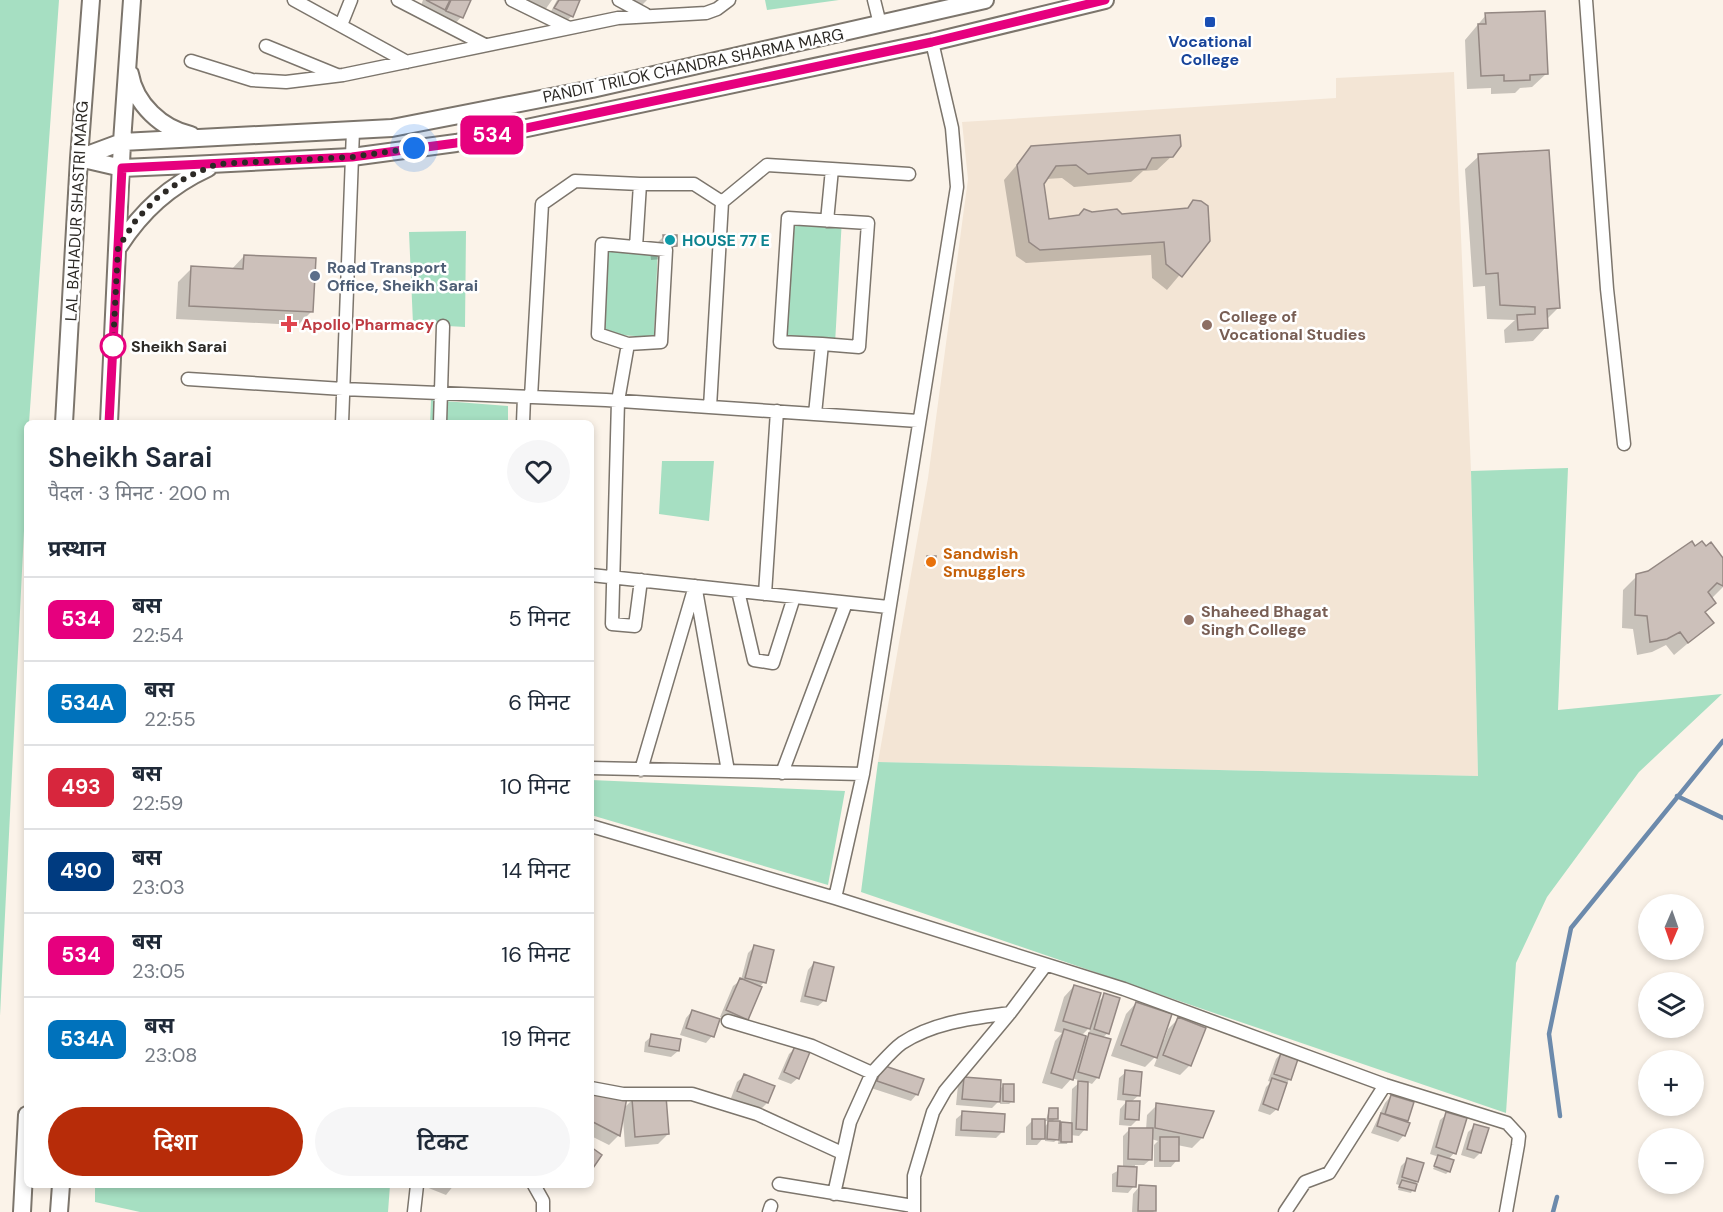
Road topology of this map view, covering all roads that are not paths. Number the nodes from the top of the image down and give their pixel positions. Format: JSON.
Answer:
{"nodes":[{"id":1,"x":91,"y":0,"type":"edge"},
{"id":2,"x":132,"y":0,"type":"edge"},
{"id":3,"x":295,"y":0,"type":"edge"},
{"id":4,"x":351,"y":0,"type":"edge"},
{"id":5,"x":398,"y":0,"type":"edge"},
{"id":6,"x":512,"y":0,"type":"edge"},
{"id":7,"x":619,"y":0,"type":"edge"},
{"id":8,"x":874,"y":0,"type":"edge"},
{"id":9,"x":985,"y":0,"type":"edge"},
{"id":10,"x":1105,"y":0,"type":"edge"},
{"id":11,"x":1586,"y":0,"type":"edge"},
{"id":12,"x":724,"y":2,"type":"edge"},
{"id":13,"x":645,"y":15,"type":"junction"},
{"id":14,"x":880,"y":24,"type":"junction"},
{"id":15,"x":341,"y":25,"type":"junction"},
{"id":16,"x":569,"y":28,"type":"junction"},
{"id":17,"x":932,"y":42,"type":"junction"},
{"id":18,"x":129,"y":45,"type":"junction"},
{"id":19,"x":485,"y":45,"type":"junction"},
{"id":20,"x":266,"y":46,"type":"dead end"},
{"id":21,"x":191,"y":61,"type":"dead end"},
{"id":22,"x":407,"y":62,"type":"junction"},
{"id":23,"x":338,"y":76,"type":"junction"},
{"id":24,"x":353,"y":130,"type":"junction"},
{"id":25,"x":210,"y":137,"type":"junction"},
{"id":26,"x":122,"y":142,"type":"junction"},
{"id":27,"x":352,"y":157,"type":"junction"},
{"id":28,"x":79,"y":158,"type":"junction"},
{"id":29,"x":217,"y":164,"type":"junction"},
{"id":30,"x":122,"y":168,"type":"junction"},
{"id":31,"x":832,"y":170,"type":"junction"},
{"id":32,"x":909,"y":174,"type":"dead end"},
{"id":33,"x":640,"y":184,"type":"junction"},
{"id":34,"x":722,"y":202,"type":"junction"},
{"id":35,"x":827,"y":221,"type":"junction"},
{"id":36,"x":636,"y":247,"type":"junction"},
{"id":37,"x":118,"y":248,"type":"junction"},
{"id":38,"x":443,"y":326,"type":"dead end"},
{"id":39,"x":628,"y":344,"type":"junction"},
{"id":40,"x":822,"y":344,"type":"junction"},
{"id":41,"x":188,"y":379,"type":"dead end"},
{"id":42,"x":343,"y":390,"type":"junction"},
{"id":43,"x":441,"y":393,"type":"junction"},
{"id":44,"x":527,"y":397,"type":"junction"},
{"id":45,"x":618,"y":400,"type":"junction"},
{"id":46,"x":710,"y":407,"type":"junction"},
{"id":47,"x":777,"y":411,"type":"junction"},
{"id":48,"x":815,"y":414,"type":"junction"},
{"id":49,"x":64,"y":420,"type":"edge"},
{"id":50,"x":108,"y":420,"type":"edge"},
{"id":51,"x":342,"y":420,"type":"edge"},
{"id":52,"x":440,"y":420,"type":"edge"},
{"id":53,"x":523,"y":420,"type":"edge"},
{"id":54,"x":918,"y":421,"type":"junction"},
{"id":55,"x":1624,"y":444,"type":"dead end"},
{"id":56,"x":594,"y":575,"type":"edge"},
{"id":57,"x":611,"y":577,"type":"junction"},
{"id":58,"x":641,"y":580,"type":"junction"},
{"id":59,"x":695,"y":586,"type":"junction"},
{"id":60,"x":738,"y":591,"type":"junction"},
{"id":61,"x":765,"y":594,"type":"junction"},
{"id":62,"x":794,"y":597,"type":"junction"},
{"id":63,"x":846,"y":603,"type":"junction"},
{"id":64,"x":888,"y":607,"type":"junction"},
{"id":65,"x":594,"y":768,"type":"edge"},
{"id":66,"x":641,"y":770,"type":"junction"},
{"id":67,"x":728,"y":771,"type":"junction"},
{"id":68,"x":782,"y":772,"type":"junction"},
{"id":69,"x":863,"y":774,"type":"junction"},
{"id":70,"x":594,"y":827,"type":"edge"},
{"id":71,"x":835,"y":898,"type":"junction"},
{"id":72,"x":1045,"y":966,"type":"junction"},
{"id":73,"x":1010,"y":1013,"type":"junction"},
{"id":74,"x":728,"y":1021,"type":"dead end"},
{"id":75,"x":872,"y":1073,"type":"junction"},
{"id":76,"x":1385,"y":1085,"type":"junction"},
{"id":77,"x":594,"y":1089,"type":"edge"},
{"id":78,"x":842,"y":1153,"type":"junction"},
{"id":79,"x":24,"y":1173,"type":"edge"},
{"id":80,"x":779,"y":1184,"type":"dead end"},
{"id":81,"x":61,"y":1188,"type":"edge"},
{"id":82,"x":417,"y":1188,"type":"edge"},
{"id":83,"x":536,"y":1188,"type":"edge"},
{"id":84,"x":834,"y":1194,"type":"junction"},
{"id":85,"x":913,"y":1209,"type":"edge"},
{"id":86,"x":22,"y":1212,"type":"edge"},
{"id":87,"x":61,"y":1212,"type":"edge"},
{"id":88,"x":414,"y":1212,"type":"edge"},
{"id":89,"x":543,"y":1212,"type":"edge"},
{"id":90,"x":1286,"y":1212,"type":"edge"},
{"id":91,"x":1506,"y":1212,"type":"edge"}],
"edges":[{"from":1,"to":28,"type":"main road","name":"LAL BAHADUR SHASTRI MARG"},
{"from":2,"to":18,"type":"main road"},
{"from":3,"to":15,"type":"street"},
{"from":4,"to":15,"type":"street"},
{"from":5,"to":19,"type":"street"},
{"from":6,"to":16,"type":"street"},
{"from":7,"to":13,"type":"street"},
{"from":8,"to":14,"type":"street"},
{"from":9,"to":14,"type":"main road","name":"PANDIT TRILOK CHANDRA SHARMA MARG"},
{"from":10,"to":17,"type":"main road","name":"PANDIT TRILOK CHANDRA SHARMA MARG"},
{"from":11,"to":55,"type":"street"},
{"from":12,"to":13,"type":"street"},
{"from":13,"to":16,"type":"street"},
{"from":14,"to":24,"type":"main road","name":"PANDIT TRILOK CHANDRA SHARMA MARG"},
{"from":15,"to":22,"type":"street"},
{"from":16,"to":19,"type":"street"},
{"from":17,"to":27,"type":"main road","name":"PANDIT TRILOK CHANDRA SHARMA MARG"},
{"from":17,"to":54,"type":"street"},
{"from":18,"to":25,"type":"main road"},
{"from":18,"to":26,"type":"main road"},
{"from":19,"to":22,"type":"street"},
{"from":20,"to":23,"type":"street"},
{"from":21,"to":23,"type":"street"},
{"from":22,"to":23,"type":"street"},
{"from":24,"to":25,"type":"main road","name":"PANDIT TRILOK CHANDRA SHARMA MARG"},
{"from":24,"to":27,"type":"street"},
{"from":25,"to":26,"type":"main road","name":"PANDIT TRILOK CHANDRA SHARMA MARG"},
{"from":26,"to":28,"type":"main road","name":"PANDIT TRILOK CHANDRA SHARMA MARG"},
{"from":26,"to":30,"type":"main road"},
{"from":27,"to":29,"type":"main road","name":"PANDIT TRILOK CHANDRA SHARMA MARG"},
{"from":27,"to":42,"type":"street"},
{"from":28,"to":30,"type":"main road","name":"PANDIT TRILOK CHANDRA SHARMA MARG"},
{"from":28,"to":49,"type":"main road","name":"LAL BAHADUR SHASTRI MARG"},
{"from":29,"to":30,"type":"main road","name":"PANDIT TRILOK CHANDRA SHARMA MARG"},
{"from":29,"to":37,"type":"main road"},
{"from":30,"to":37,"type":"main road"},
{"from":31,"to":32,"type":"street"},
{"from":31,"to":34,"type":"street"},
{"from":31,"to":35,"type":"street"},
{"from":33,"to":34,"type":"street"},
{"from":33,"to":36,"type":"street"},
{"from":33,"to":44,"type":"street"},
{"from":34,"to":46,"type":"street"},
{"from":35,"to":40,"type":"street"},
{"from":35,"to":40,"type":"street"},
{"from":36,"to":39,"type":"street"},
{"from":36,"to":39,"type":"street"},
{"from":37,"to":50,"type":"main road"},
{"from":38,"to":43,"type":"street"},
{"from":39,"to":45,"type":"street"},
{"from":40,"to":48,"type":"street"},
{"from":41,"to":42,"type":"street"},
{"from":42,"to":43,"type":"street"},
{"from":42,"to":51,"type":"street"},
{"from":43,"to":44,"type":"street"},
{"from":43,"to":52,"type":"street"},
{"from":44,"to":45,"type":"street"},
{"from":44,"to":53,"type":"street"},
{"from":45,"to":46,"type":"street"},
{"from":45,"to":57,"type":"street"},
{"from":46,"to":47,"type":"street"},
{"from":47,"to":48,"type":"street"},
{"from":47,"to":61,"type":"street"},
{"from":48,"to":54,"type":"street"},
{"from":54,"to":64,"type":"street"},
{"from":56,"to":57,"type":"street"},
{"from":57,"to":58,"type":"street"},
{"from":57,"to":58,"type":"street"},
{"from":58,"to":59,"type":"street"},
{"from":59,"to":60,"type":"street"},
{"from":59,"to":66,"type":"street"},
{"from":59,"to":67,"type":"street"},
{"from":60,"to":61,"type":"street"},
{"from":60,"to":62,"type":"street"},
{"from":61,"to":62,"type":"street"},
{"from":62,"to":63,"type":"street"},
{"from":63,"to":64,"type":"street"},
{"from":63,"to":68,"type":"street"},
{"from":64,"to":69,"type":"street"},
{"from":65,"to":66,"type":"street"},
{"from":66,"to":67,"type":"street"},
{"from":67,"to":68,"type":"street"},
{"from":68,"to":69,"type":"street"},
{"from":69,"to":71,"type":"street"},
{"from":70,"to":71,"type":"street"},
{"from":71,"to":72,"type":"street"},
{"from":72,"to":73,"type":"street"},
{"from":72,"to":76,"type":"street"},
{"from":73,"to":75,"type":"street"},
{"from":73,"to":85,"type":"street"},
{"from":74,"to":75,"type":"street"},
{"from":75,"to":78,"type":"street"},
{"from":76,"to":90,"type":"street"},
{"from":76,"to":91,"type":"street"},
{"from":77,"to":78,"type":"street"},
{"from":78,"to":84,"type":"street"},
{"from":79,"to":86,"type":"main road"},
{"from":80,"to":84,"type":"street"},
{"from":81,"to":87,"type":"main road"},
{"from":82,"to":88,"type":"street"},
{"from":83,"to":89,"type":"street"},
{"from":84,"to":85,"type":"street"}]}
